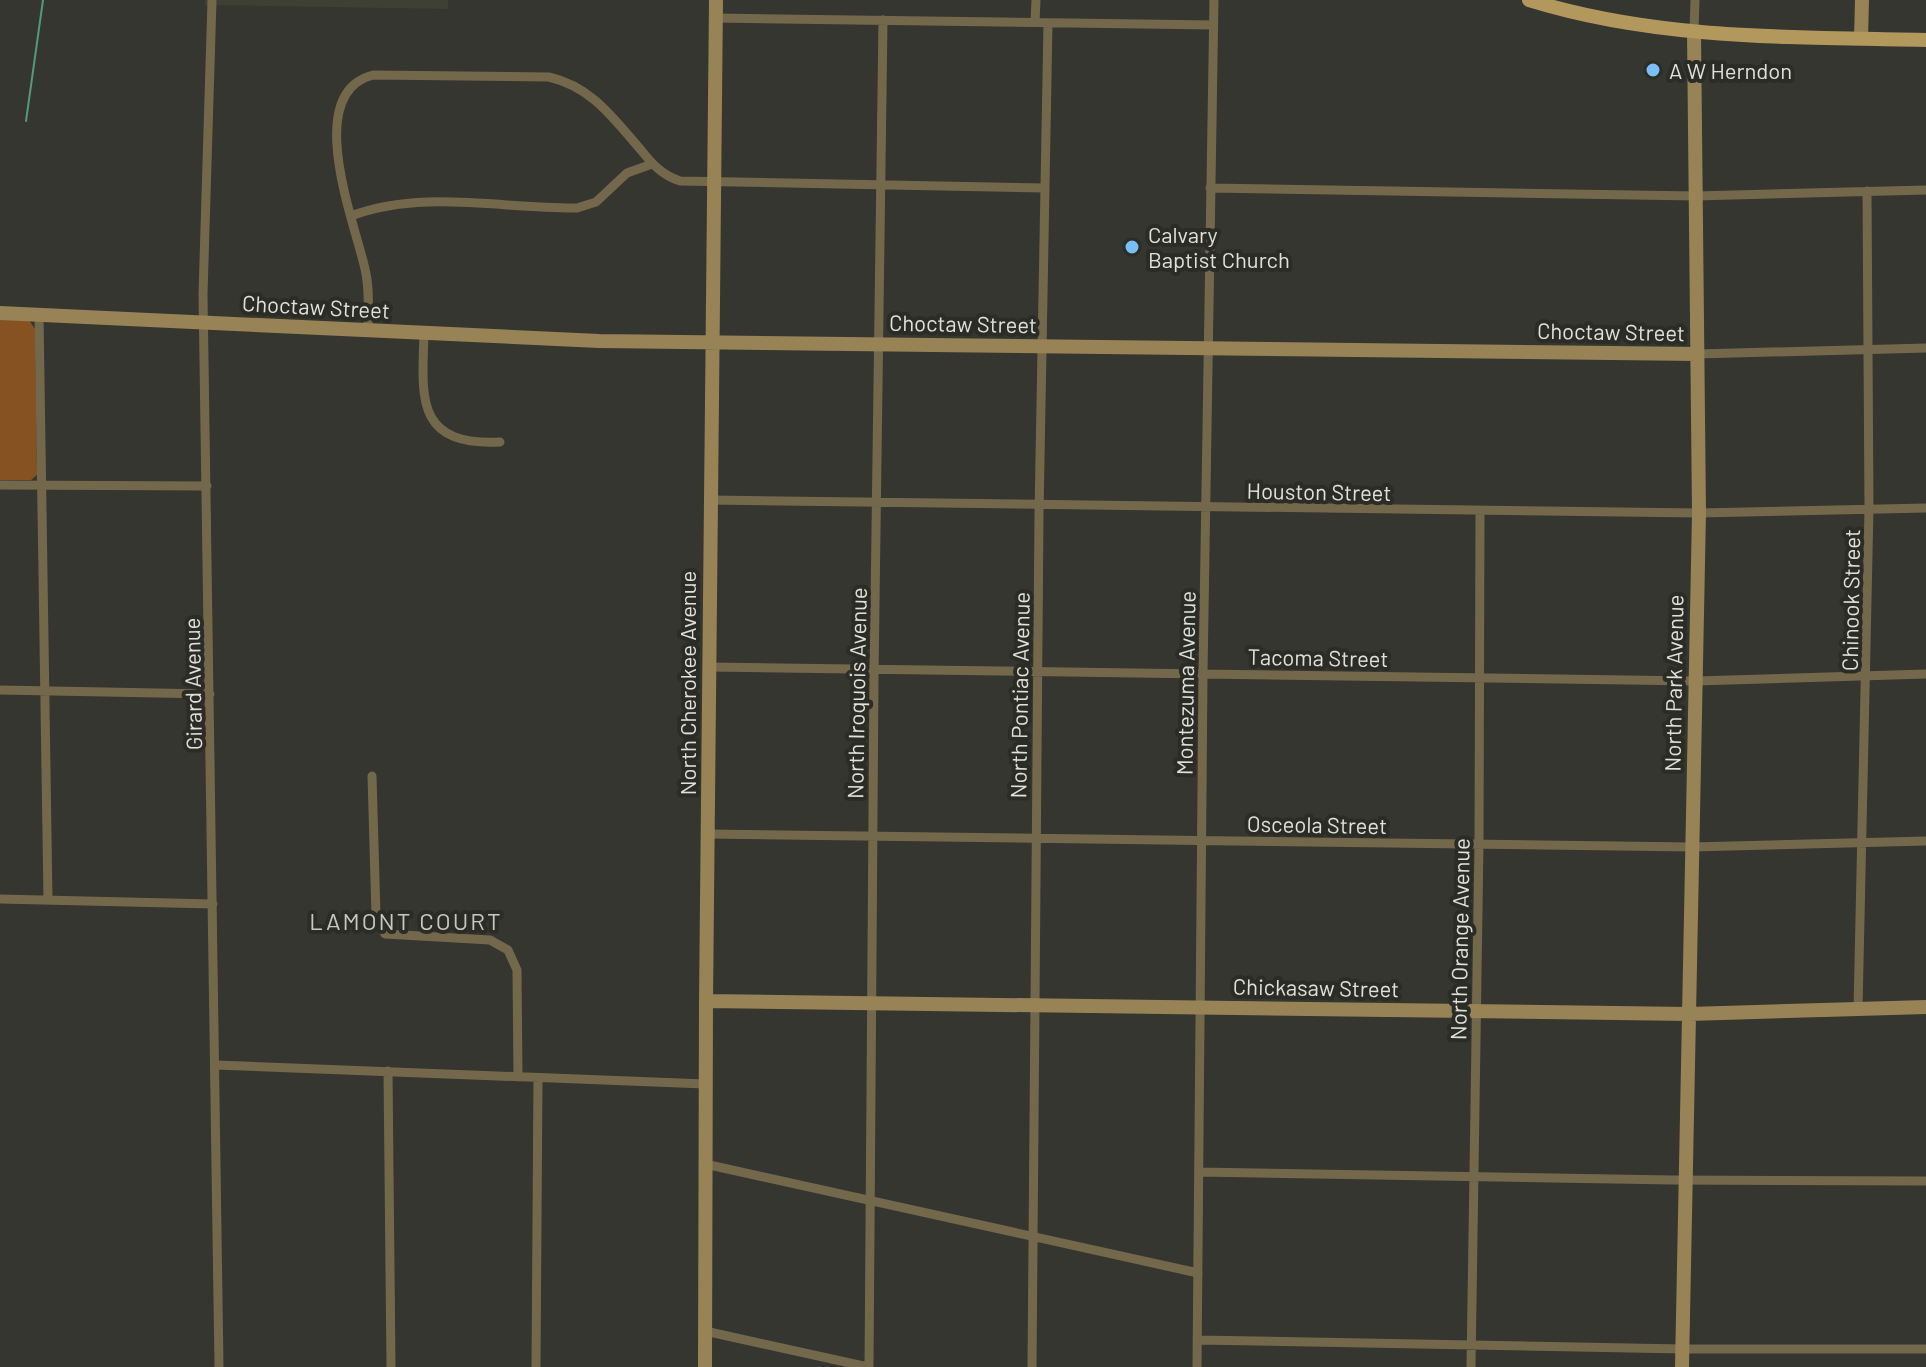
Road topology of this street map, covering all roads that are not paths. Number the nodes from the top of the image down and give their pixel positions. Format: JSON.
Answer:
{"nodes":[{"id":1,"x":212,"y":0,"type":"edge"},
{"id":2,"x":716,"y":0,"type":"edge"},
{"id":3,"x":1036,"y":0,"type":"edge"},
{"id":4,"x":1214,"y":0,"type":"edge"},
{"id":5,"x":1529,"y":0,"type":"edge"},
{"id":6,"x":1695,"y":0,"type":"edge"},
{"id":7,"x":1862,"y":0,"type":"edge"},
{"id":8,"x":716,"y":18,"type":"junction"},
{"id":9,"x":883,"y":20,"type":"junction"},
{"id":10,"x":1035,"y":22,"type":"junction"},
{"id":11,"x":1048,"y":23,"type":"junction"},
{"id":12,"x":1213,"y":25,"type":"junction"},
{"id":13,"x":1694,"y":32,"type":"junction"},
{"id":14,"x":1861,"y":38,"type":"junction"},
{"id":15,"x":1926,"y":40,"type":"edge"},
{"id":16,"x":652,"y":164,"type":"junction"},
{"id":17,"x":714,"y":182,"type":"junction"},
{"id":18,"x":881,"y":186,"type":"junction"},
{"id":19,"x":1045,"y":188,"type":"junction"},
{"id":20,"x":1210,"y":188,"type":"junction"},
{"id":21,"x":1926,"y":190,"type":"edge"},
{"id":22,"x":1867,"y":191,"type":"junction"},
{"id":23,"x":1696,"y":196,"type":"junction"},
{"id":24,"x":351,"y":216,"type":"junction"},
{"id":25,"x":0,"y":313,"type":"edge"},
{"id":26,"x":39,"y":315,"type":"junction"},
{"id":27,"x":205,"y":323,"type":"junction"},
{"id":28,"x":368,"y":330,"type":"junction"},
{"id":29,"x":424,"y":333,"type":"junction"},
{"id":30,"x":713,"y":343,"type":"junction"},
{"id":31,"x":879,"y":344,"type":"junction"},
{"id":32,"x":1042,"y":346,"type":"junction"},
{"id":33,"x":1208,"y":348,"type":"junction"},
{"id":34,"x":1926,"y":348,"type":"edge"},
{"id":35,"x":1868,"y":350,"type":"junction"},
{"id":36,"x":1697,"y":354,"type":"junction"},
{"id":37,"x":500,"y":442,"type":"dead end"},
{"id":38,"x":0,"y":485,"type":"edge"},
{"id":39,"x":42,"y":485,"type":"junction"},
{"id":40,"x":207,"y":486,"type":"junction"},
{"id":41,"x":711,"y":500,"type":"junction"},
{"id":42,"x":877,"y":503,"type":"junction"},
{"id":43,"x":1039,"y":505,"type":"junction"},
{"id":44,"x":1206,"y":508,"type":"junction"},
{"id":45,"x":1926,"y":508,"type":"edge"},
{"id":46,"x":1869,"y":509,"type":"junction"},
{"id":47,"x":1480,"y":511,"type":"junction"},
{"id":48,"x":1699,"y":513,"type":"junction"},
{"id":49,"x":710,"y":667,"type":"junction"},
{"id":50,"x":874,"y":670,"type":"junction"},
{"id":51,"x":1038,"y":672,"type":"junction"},
{"id":52,"x":1203,"y":674,"type":"junction"},
{"id":53,"x":1926,"y":674,"type":"edge"},
{"id":54,"x":1866,"y":676,"type":"junction"},
{"id":55,"x":1479,"y":677,"type":"junction"},
{"id":56,"x":1696,"y":681,"type":"junction"},
{"id":57,"x":0,"y":690,"type":"edge"},
{"id":58,"x":45,"y":691,"type":"junction"},
{"id":59,"x":210,"y":694,"type":"junction"},
{"id":60,"x":372,"y":776,"type":"dead end"},
{"id":61,"x":708,"y":834,"type":"junction"},
{"id":62,"x":873,"y":836,"type":"junction"},
{"id":63,"x":1036,"y":838,"type":"junction"},
{"id":64,"x":1202,"y":840,"type":"junction"},
{"id":65,"x":1926,"y":841,"type":"edge"},
{"id":66,"x":1862,"y":842,"type":"junction"},
{"id":67,"x":1479,"y":844,"type":"junction"},
{"id":68,"x":1692,"y":847,"type":"junction"},
{"id":69,"x":0,"y":899,"type":"edge"},
{"id":70,"x":48,"y":900,"type":"junction"},
{"id":71,"x":213,"y":904,"type":"junction"},
{"id":72,"x":706,"y":1001,"type":"junction"},
{"id":73,"x":872,"y":1003,"type":"junction"},
{"id":74,"x":1035,"y":1005,"type":"junction"},
{"id":75,"x":1199,"y":1007,"type":"junction"},
{"id":76,"x":1926,"y":1007,"type":"edge"},
{"id":77,"x":1858,"y":1009,"type":"junction"},
{"id":78,"x":1476,"y":1011,"type":"junction"},
{"id":79,"x":1689,"y":1014,"type":"junction"},
{"id":80,"x":216,"y":1065,"type":"junction"},
{"id":81,"x":388,"y":1071,"type":"junction"},
{"id":82,"x":518,"y":1077,"type":"junction"},
{"id":83,"x":538,"y":1078,"type":"junction"},
{"id":84,"x":705,"y":1084,"type":"junction"},
{"id":85,"x":705,"y":1164,"type":"junction"},
{"id":86,"x":1199,"y":1172,"type":"junction"},
{"id":87,"x":1474,"y":1177,"type":"junction"},
{"id":88,"x":1685,"y":1180,"type":"junction"},
{"id":89,"x":1926,"y":1181,"type":"edge"},
{"id":90,"x":870,"y":1201,"type":"junction"},
{"id":91,"x":1033,"y":1236,"type":"junction"},
{"id":92,"x":1198,"y":1273,"type":"junction"},
{"id":93,"x":705,"y":1331,"type":"junction"},
{"id":94,"x":1198,"y":1340,"type":"junction"},
{"id":95,"x":1471,"y":1344,"type":"junction"},
{"id":96,"x":1683,"y":1349,"type":"junction"},
{"id":97,"x":1926,"y":1349,"type":"edge"},
{"id":98,"x":219,"y":1367,"type":"edge"},
{"id":99,"x":391,"y":1367,"type":"edge"},
{"id":100,"x":536,"y":1367,"type":"edge"},
{"id":101,"x":705,"y":1367,"type":"edge"},
{"id":102,"x":869,"y":1367,"type":"edge"},
{"id":103,"x":1032,"y":1367,"type":"edge"},
{"id":104,"x":1197,"y":1367,"type":"edge"},
{"id":105,"x":1471,"y":1367,"type":"edge"},
{"id":106,"x":1682,"y":1367,"type":"edge"}],
"edges":[{"from":1,"to":27,"type":"street","name":"Girard Avenue"},
{"from":2,"to":8,"type":"street","name":"North Cherokee Avenue"},
{"from":3,"to":10,"type":"street"},
{"from":4,"to":12,"type":"street","name":"Montezuma Avenue"},
{"from":5,"to":13,"type":"main road"},
{"from":6,"to":13,"type":"street","name":"North Park Avenue"},
{"from":7,"to":14,"type":"street"},
{"from":8,"to":9,"type":"street"},
{"from":8,"to":17,"type":"street","name":"North Cherokee Avenue"},
{"from":9,"to":10,"type":"street"},
{"from":9,"to":18,"type":"street","name":"North Iroquois Avenue"},
{"from":10,"to":11,"type":"street"},
{"from":11,"to":12,"type":"street"},
{"from":11,"to":19,"type":"street","name":"North Pontiac Avenue"},
{"from":12,"to":20,"type":"street","name":"Montezuma Avenue"},
{"from":13,"to":14,"type":"main road"},
{"from":13,"to":23,"type":"street","name":"North Park Avenue"},
{"from":14,"to":15,"type":"main road"},
{"from":16,"to":17,"type":"street"},
{"from":16,"to":24,"type":"street"},
{"from":16,"to":24,"type":"street"},
{"from":17,"to":18,"type":"street"},
{"from":17,"to":30,"type":"street","name":"North Cherokee Avenue"},
{"from":18,"to":19,"type":"street"},
{"from":18,"to":31,"type":"street","name":"North Iroquois Avenue"},
{"from":19,"to":32,"type":"street","name":"North Pontiac Avenue"},
{"from":20,"to":23,"type":"street"},
{"from":20,"to":33,"type":"street","name":"Montezuma Avenue"},
{"from":21,"to":22,"type":"street"},
{"from":22,"to":23,"type":"street"},
{"from":22,"to":35,"type":"street","name":"Chinook Street"},
{"from":23,"to":36,"type":"street","name":"North Park Avenue"},
{"from":24,"to":28,"type":"street"},
{"from":25,"to":26,"type":"street","name":"Choctaw Street"},
{"from":26,"to":27,"type":"street","name":"Choctaw Street"},
{"from":26,"to":39,"type":"street"},
{"from":27,"to":28,"type":"street","name":"Choctaw Street"},
{"from":27,"to":40,"type":"street","name":"Girard Avenue"},
{"from":28,"to":29,"type":"street","name":"Choctaw Street"},
{"from":29,"to":30,"type":"street","name":"Choctaw Street"},
{"from":29,"to":37,"type":"street"},
{"from":30,"to":31,"type":"street","name":"Choctaw Street"},
{"from":30,"to":41,"type":"street","name":"North Cherokee Avenue"},
{"from":31,"to":32,"type":"street","name":"Choctaw Street"},
{"from":31,"to":42,"type":"street","name":"North Iroquois Avenue"},
{"from":32,"to":33,"type":"street","name":"Choctaw Street"},
{"from":32,"to":43,"type":"street","name":"North Pontiac Avenue"},
{"from":33,"to":36,"type":"street","name":"Choctaw Street"},
{"from":33,"to":44,"type":"street","name":"Montezuma Avenue"},
{"from":34,"to":35,"type":"street","name":"Choctaw Street"},
{"from":35,"to":36,"type":"street","name":"Choctaw Street"},
{"from":35,"to":46,"type":"street","name":"Chinook Street"},
{"from":36,"to":48,"type":"street","name":"North Park Avenue"},
{"from":38,"to":39,"type":"street"},
{"from":39,"to":40,"type":"street"},
{"from":39,"to":58,"type":"street"},
{"from":40,"to":59,"type":"street","name":"Girard Avenue"},
{"from":41,"to":42,"type":"street","name":"Houston Street"},
{"from":41,"to":49,"type":"street","name":"North Cherokee Avenue"},
{"from":42,"to":43,"type":"street","name":"Houston Street"},
{"from":42,"to":50,"type":"street","name":"North Iroquois Avenue"},
{"from":43,"to":44,"type":"street","name":"Houston Street"},
{"from":43,"to":51,"type":"street","name":"North Pontiac Avenue"},
{"from":44,"to":47,"type":"street","name":"Houston Street"},
{"from":44,"to":52,"type":"street","name":"Montezuma Avenue"},
{"from":45,"to":46,"type":"street","name":"Houston Street"},
{"from":46,"to":48,"type":"street","name":"Houston Street"},
{"from":46,"to":54,"type":"street","name":"Chinook Street"},
{"from":47,"to":48,"type":"street","name":"Houston Street"},
{"from":47,"to":55,"type":"street","name":"North Orange Avenue"},
{"from":48,"to":56,"type":"street","name":"North Park Avenue"},
{"from":49,"to":50,"type":"street","name":"Tacoma Street"},
{"from":49,"to":61,"type":"street","name":"North Cherokee Avenue"},
{"from":50,"to":51,"type":"street","name":"Tacoma Street"},
{"from":50,"to":62,"type":"street","name":"North Iroquois Avenue"},
{"from":51,"to":52,"type":"street","name":"Tacoma Street"},
{"from":51,"to":63,"type":"street","name":"North Pontiac Avenue"},
{"from":52,"to":55,"type":"street","name":"Tacoma Street"},
{"from":52,"to":64,"type":"street","name":"Montezuma Avenue"},
{"from":53,"to":54,"type":"street","name":"Tacoma Street"},
{"from":54,"to":56,"type":"street","name":"Tacoma Street"},
{"from":54,"to":66,"type":"street","name":"Chinook Street"},
{"from":55,"to":56,"type":"street","name":"Tacoma Street"},
{"from":55,"to":67,"type":"street","name":"North Orange Avenue"},
{"from":56,"to":68,"type":"street","name":"North Park Avenue"},
{"from":57,"to":58,"type":"street"},
{"from":58,"to":59,"type":"street"},
{"from":58,"to":70,"type":"street"},
{"from":59,"to":71,"type":"street","name":"Girard Avenue"},
{"from":60,"to":82,"type":"street"},
{"from":61,"to":62,"type":"street","name":"Osceola Street"},
{"from":61,"to":72,"type":"street","name":"North Cherokee Avenue"},
{"from":62,"to":63,"type":"street","name":"Osceola Street"},
{"from":62,"to":73,"type":"street","name":"North Iroquois Avenue"},
{"from":63,"to":64,"type":"street","name":"Osceola Street"},
{"from":63,"to":74,"type":"street","name":"North Pontiac Avenue"},
{"from":64,"to":67,"type":"street","name":"Osceola Street"},
{"from":64,"to":75,"type":"street","name":"Montezuma Avenue"},
{"from":65,"to":66,"type":"street","name":"Osceola Street"},
{"from":66,"to":68,"type":"street","name":"Osceola Street"},
{"from":66,"to":77,"type":"street","name":"Chinook Street"},
{"from":67,"to":68,"type":"street","name":"Osceola Street"},
{"from":67,"to":78,"type":"street","name":"North Orange Avenue"},
{"from":68,"to":79,"type":"street","name":"North Park Avenue"},
{"from":69,"to":70,"type":"street"},
{"from":70,"to":71,"type":"street"},
{"from":71,"to":80,"type":"street","name":"Girard Avenue"},
{"from":72,"to":73,"type":"street","name":"Chickasaw Street"},
{"from":72,"to":84,"type":"street","name":"North Cherokee Avenue"},
{"from":73,"to":74,"type":"street","name":"Chickasaw Street"},
{"from":73,"to":90,"type":"street","name":"North Iroquois Avenue"},
{"from":74,"to":75,"type":"street","name":"Chickasaw Street"},
{"from":74,"to":91,"type":"street","name":"North Pontiac Avenue"},
{"from":75,"to":78,"type":"street","name":"Chickasaw Street"},
{"from":75,"to":86,"type":"street","name":"Montezuma Avenue"},
{"from":76,"to":77,"type":"street","name":"Chickasaw Street"},
{"from":77,"to":79,"type":"street","name":"Chickasaw Street"},
{"from":78,"to":79,"type":"street","name":"Chickasaw Street"},
{"from":78,"to":87,"type":"street","name":"North Orange Avenue"},
{"from":79,"to":88,"type":"street","name":"North Park Avenue"},
{"from":80,"to":81,"type":"street"},
{"from":80,"to":98,"type":"street","name":"Girard Avenue"},
{"from":81,"to":82,"type":"street"},
{"from":81,"to":99,"type":"street"},
{"from":82,"to":83,"type":"street"},
{"from":83,"to":84,"type":"street"},
{"from":83,"to":100,"type":"street"},
{"from":84,"to":85,"type":"street","name":"North Cherokee Avenue"},
{"from":85,"to":90,"type":"street"},
{"from":85,"to":93,"type":"street","name":"North Cherokee Avenue"},
{"from":86,"to":87,"type":"street"},
{"from":86,"to":92,"type":"street","name":"Montezuma Avenue"},
{"from":87,"to":88,"type":"street"},
{"from":87,"to":95,"type":"street","name":"North Orange Avenue"},
{"from":88,"to":89,"type":"street"},
{"from":88,"to":96,"type":"street","name":"North Park Avenue"},
{"from":90,"to":91,"type":"street"},
{"from":90,"to":102,"type":"street","name":"North Iroquois Avenue"},
{"from":91,"to":92,"type":"street"},
{"from":91,"to":103,"type":"street","name":"North Pontiac Avenue"},
{"from":92,"to":94,"type":"street","name":"Montezuma Avenue"},
{"from":93,"to":101,"type":"street","name":"North Cherokee Avenue"},
{"from":93,"to":102,"type":"street"},
{"from":94,"to":95,"type":"street"},
{"from":94,"to":104,"type":"street","name":"Montezuma Avenue"},
{"from":95,"to":96,"type":"street"},
{"from":95,"to":105,"type":"street","name":"North Orange Avenue"},
{"from":96,"to":97,"type":"street"},
{"from":96,"to":106,"type":"street","name":"North Park Avenue"}]}
